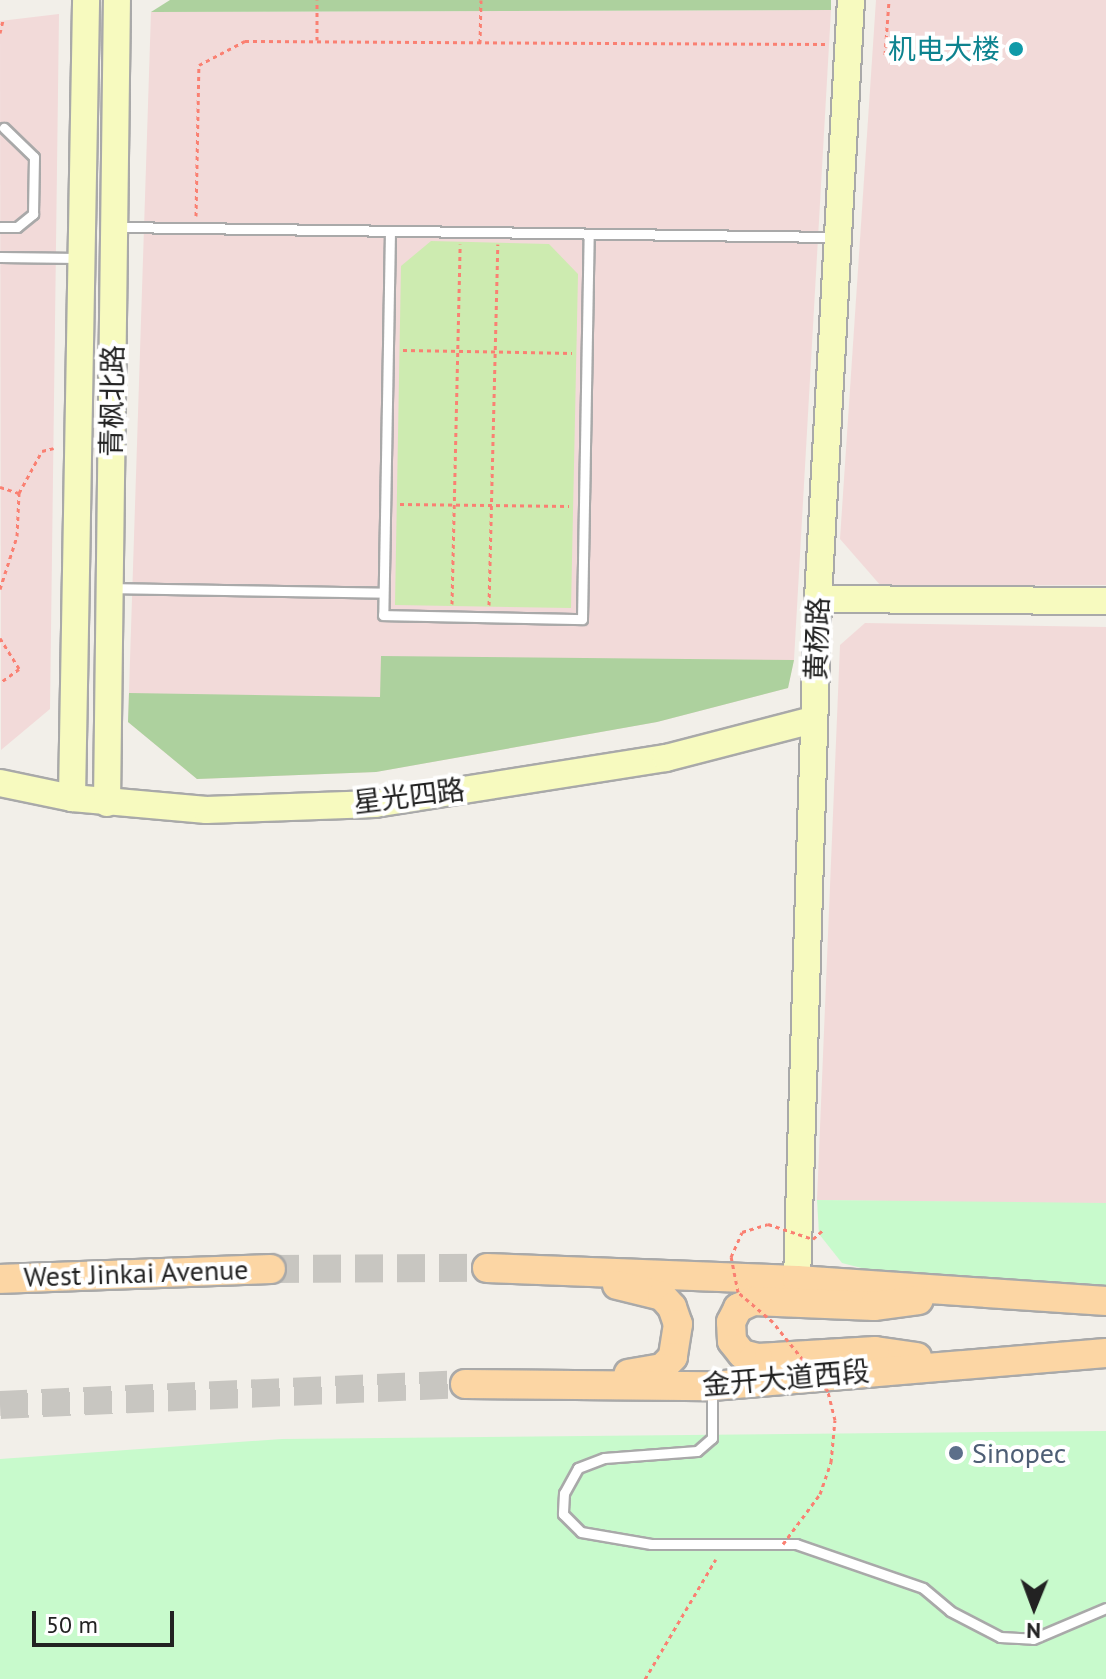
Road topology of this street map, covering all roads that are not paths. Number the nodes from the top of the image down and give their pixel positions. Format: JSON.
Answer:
{"nodes":[{"id":1,"x":86,"y":0,"type":"edge"},
{"id":2,"x":117,"y":0,"type":"edge"},
{"id":3,"x":851,"y":0,"type":"edge"},
{"id":4,"x":4,"y":128,"type":"dead end"},
{"id":5,"x":0,"y":227,"type":"edge"},
{"id":6,"x":114,"y":227,"type":"junction"},
{"id":7,"x":390,"y":231,"type":"junction"},
{"id":8,"x":589,"y":234,"type":"junction"},
{"id":9,"x":837,"y":238,"type":"junction"},
{"id":10,"x":0,"y":257,"type":"edge"},
{"id":11,"x":81,"y":258,"type":"junction"},
{"id":12,"x":110,"y":588,"type":"junction"},
{"id":13,"x":383,"y":593,"type":"junction"},
{"id":14,"x":818,"y":599,"type":"junction"},
{"id":15,"x":1106,"y":601,"type":"edge"},
{"id":16,"x":813,"y":720,"type":"junction"},
{"id":17,"x":0,"y":783,"type":"edge"},
{"id":18,"x":72,"y":798,"type":"junction"},
{"id":19,"x":107,"y":803,"type":"junction"},
{"id":20,"x":487,"y":1268,"type":"tunnel mouth"},
{"id":21,"x":271,"y":1269,"type":"tunnel mouth"},
{"id":22,"x":560,"y":1271,"type":"junction"},
{"id":23,"x":0,"y":1279,"type":"edge"},
{"id":24,"x":797,"y":1280,"type":"junction"},
{"id":25,"x":979,"y":1292,"type":"junction"},
{"id":26,"x":1106,"y":1301,"type":"edge"},
{"id":27,"x":1106,"y":1353,"type":"edge"},
{"id":28,"x":961,"y":1364,"type":"junction"},
{"id":29,"x":465,"y":1384,"type":"tunnel mouth"},
{"id":30,"x":565,"y":1385,"type":"junction"},
{"id":31,"x":712,"y":1386,"type":"junction"},
{"id":32,"x":1106,"y":1608,"type":"edge"}],
"edges":[{"from":1,"to":11,"type":"street","name":"青枫北路"},
{"from":2,"to":6,"type":"street","name":"青枫北路"},
{"from":3,"to":9,"type":"street","name":"黄杨路"},
{"from":4,"to":5,"type":"lane"},
{"from":6,"to":7,"type":"lane"},
{"from":6,"to":12,"type":"street","name":"青枫北路"},
{"from":7,"to":8,"type":"lane"},
{"from":7,"to":13,"type":"lane"},
{"from":8,"to":9,"type":"lane"},
{"from":8,"to":13,"type":"lane"},
{"from":9,"to":14,"type":"street","name":"黄杨路"},
{"from":10,"to":11,"type":"lane"},
{"from":11,"to":18,"type":"street","name":"青枫北路"},
{"from":12,"to":13,"type":"lane"},
{"from":12,"to":19,"type":"street","name":"青枫北路"},
{"from":14,"to":15,"type":"street"},
{"from":14,"to":16,"type":"street","name":"黄杨路"},
{"from":16,"to":19,"type":"street","name":"星光四路"},
{"from":16,"to":24,"type":"street","name":"黄杨路"},
{"from":17,"to":18,"type":"street","name":"星光四路"},
{"from":18,"to":19,"type":"street","name":"星光四路"},
{"from":20,"to":22,"type":"main road"},
{"from":21,"to":23,"type":"main road","name":"West Jinkai Avenue"},
{"from":22,"to":24,"type":"main road"},
{"from":22,"to":30,"type":"main road"},
{"from":24,"to":25,"type":"main road"},
{"from":25,"to":26,"type":"main road"},
{"from":25,"to":28,"type":"main road"},
{"from":27,"to":28,"type":"main road","name":"金开大道西段"},
{"from":28,"to":31,"type":"main road","name":"金开大道西段"},
{"from":29,"to":30,"type":"main road","name":"金开大道西段"},
{"from":30,"to":31,"type":"main road","name":"金开大道西段"},
{"from":31,"to":32,"type":"lane"}]}
